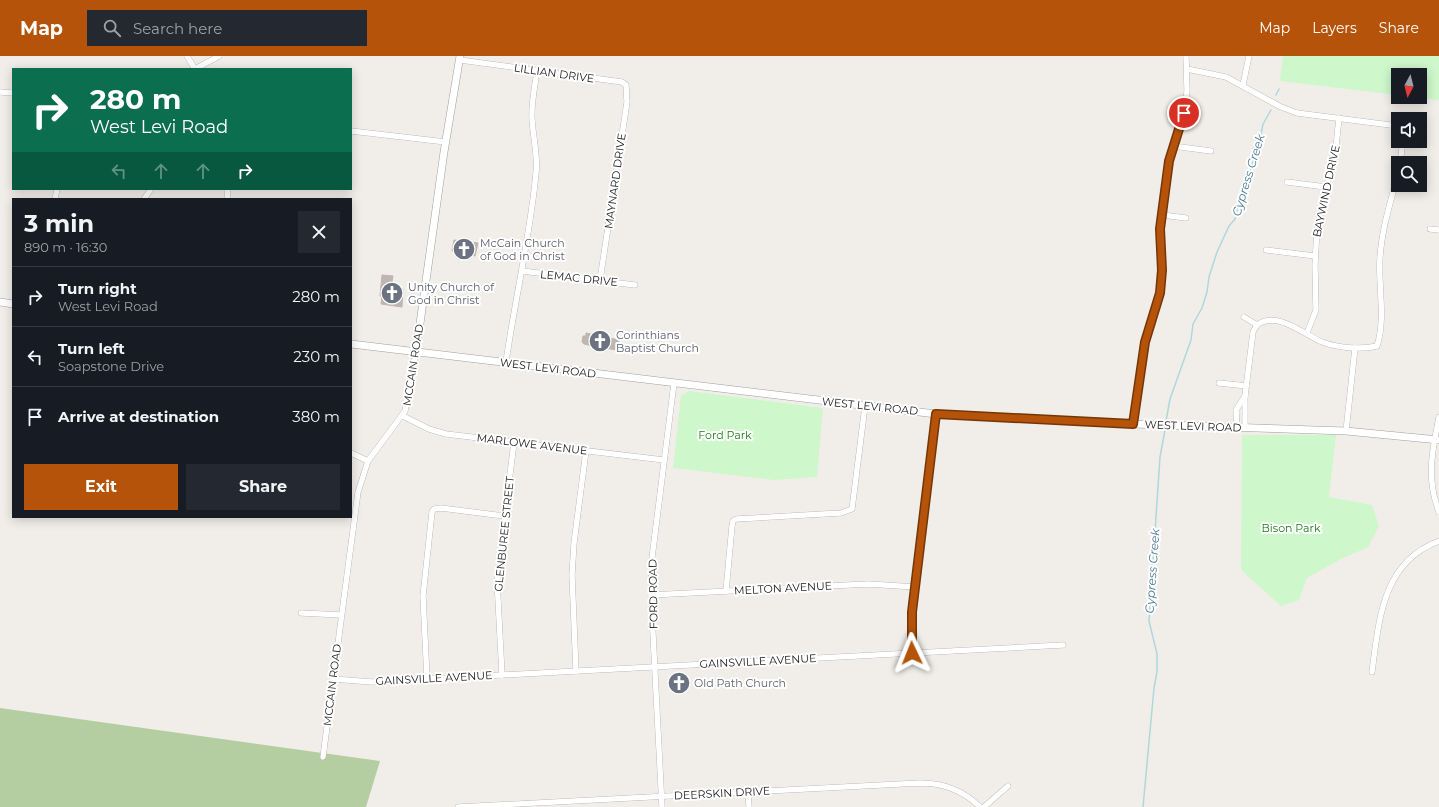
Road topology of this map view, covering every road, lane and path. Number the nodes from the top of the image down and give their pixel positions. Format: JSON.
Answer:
{"nodes":[{"id":1,"x":187,"y":56,"type":"edge"},
{"id":2,"x":219,"y":56,"type":"edge"},
{"id":3,"x":1186,"y":56,"type":"edge"},
{"id":4,"x":1249,"y":56,"type":"edge"},
{"id":5,"x":460,"y":58,"type":"edge"},
{"id":6,"x":194,"y":68,"type":"edge"},
{"id":7,"x":197,"y":68,"type":"edge"},
{"id":8,"x":1186,"y":69,"type":"junction"},
{"id":9,"x":537,"y":71,"type":"junction"},
{"id":10,"x":625,"y":83,"type":"joint"},
{"id":11,"x":1242,"y":85,"type":"junction"},
{"id":12,"x":0,"y":92,"type":"edge"},
{"id":13,"x":12,"y":93,"type":"edge"},
{"id":14,"x":1339,"y":118,"type":"junction"},
{"id":15,"x":1391,"y":125,"type":"edge"},
{"id":16,"x":352,"y":131,"type":"edge"},
{"id":17,"x":446,"y":142,"type":"junction"},
{"id":18,"x":1173,"y":146,"type":"junction"},
{"id":19,"x":1211,"y":151,"type":"dead end"},
{"id":20,"x":1287,"y":182,"type":"dead end"},
{"id":21,"x":1326,"y":188,"type":"junction"},
{"id":22,"x":1392,"y":192,"type":"edge"},
{"id":23,"x":1162,"y":215,"type":"junction"},
{"id":24,"x":1186,"y":218,"type":"dead end"},
{"id":25,"x":1430,"y":229,"type":"dead end"},
{"id":26,"x":1439,"y":230,"type":"edge"},
{"id":27,"x":1266,"y":250,"type":"dead end"},
{"id":28,"x":1315,"y":256,"type":"junction"},
{"id":29,"x":522,"y":271,"type":"junction"},
{"id":30,"x":600,"y":280,"type":"junction"},
{"id":31,"x":635,"y":285,"type":"dead end"},
{"id":32,"x":0,"y":302,"type":"edge"},
{"id":33,"x":12,"y":304,"type":"edge"},
{"id":34,"x":1244,"y":317,"type":"dead end"},
{"id":35,"x":1257,"y":325,"type":"junction"},
{"id":36,"x":1306,"y":333,"type":"junction"},
{"id":37,"x":352,"y":344,"type":"edge"},
{"id":38,"x":1356,"y":348,"type":"junction"},
{"id":39,"x":416,"y":352,"type":"junction"},
{"id":40,"x":506,"y":362,"type":"junction"},
{"id":41,"x":674,"y":383,"type":"junction"},
{"id":42,"x":1219,"y":383,"type":"dead end"},
{"id":43,"x":1246,"y":386,"type":"junction"},
{"id":44,"x":1245,"y":396,"type":"junction"},
{"id":45,"x":865,"y":406,"type":"junction"},
{"id":46,"x":936,"y":414,"type":"junction"},
{"id":47,"x":403,"y":416,"type":"junction"},
{"id":48,"x":1439,"y":417,"type":"edge"},
{"id":49,"x":1133,"y":424,"type":"junction"},
{"id":50,"x":1237,"y":428,"type":"junction"},
{"id":51,"x":1245,"y":428,"type":"junction"},
{"id":52,"x":1346,"y":431,"type":"junction"},
{"id":53,"x":1437,"y":440,"type":"edge"},
{"id":54,"x":514,"y":442,"type":"junction"},
{"id":55,"x":586,"y":451,"type":"junction"},
{"id":56,"x":352,"y":453,"type":"edge"},
{"id":57,"x":664,"y":460,"type":"junction"},
{"id":58,"x":368,"y":461,"type":"junction"},
{"id":59,"x":1439,"y":512,"type":"edge"},
{"id":60,"x":504,"y":516,"type":"junction"},
{"id":61,"x":1439,"y":541,"type":"edge"},
{"id":62,"x":915,"y":587,"type":"junction"},
{"id":63,"x":726,"y":591,"type":"junction"},
{"id":64,"x":651,"y":595,"type":"junction"},
{"id":65,"x":301,"y":613,"type":"dead end"},
{"id":66,"x":341,"y":615,"type":"junction"},
{"id":67,"x":1063,"y":645,"type":"dead end"},
{"id":68,"x":912,"y":653,"type":"junction"},
{"id":69,"x":655,"y":667,"type":"junction"},
{"id":70,"x":576,"y":671,"type":"junction"},
{"id":71,"x":1372,"y":672,"type":"dead end"},
{"id":72,"x":502,"y":675,"type":"junction"},
{"id":73,"x":427,"y":678,"type":"junction"},
{"id":74,"x":333,"y":679,"type":"junction"},
{"id":75,"x":323,"y":757,"type":"dead end"},
{"id":76,"x":1008,"y":786,"type":"dead end"},
{"id":77,"x":748,"y":791,"type":"junction"},
{"id":78,"x":661,"y":796,"type":"junction"},
{"id":79,"x":581,"y":800,"type":"junction"},
{"id":80,"x":492,"y":806,"type":"edge"},
{"id":81,"x":458,"y":807,"type":"edge"},
{"id":82,"x":581,"y":807,"type":"edge"},
{"id":83,"x":662,"y":807,"type":"edge"},
{"id":84,"x":748,"y":807,"type":"edge"},
{"id":85,"x":980,"y":807,"type":"edge"},
{"id":86,"x":984,"y":807,"type":"edge"}],
"edges":[{"from":1,"to":6,"type":"street"},
{"from":2,"to":7,"type":"street"},
{"from":3,"to":8,"type":"street"},
{"from":4,"to":11,"type":"street"},
{"from":5,"to":9,"type":"street","name":"LILLIAN DRIVE"},
{"from":5,"to":17,"type":"street","name":"MCCAIN ROAD"},
{"from":8,"to":11,"type":"street"},
{"from":8,"to":18,"type":"street"},
{"from":9,"to":10,"type":"street","name":"LILLIAN DRIVE"},
{"from":9,"to":29,"type":"street"},
{"from":10,"to":30,"type":"street","name":"MAYNARD DRIVE"},
{"from":11,"to":14,"type":"street"},
{"from":12,"to":13,"type":"street"},
{"from":14,"to":15,"type":"street"},
{"from":14,"to":21,"type":"street","name":"BAYWIND DRIVE"},
{"from":16,"to":17,"type":"street"},
{"from":17,"to":39,"type":"street","name":"MCCAIN ROAD"},
{"from":18,"to":19,"type":"street"},
{"from":18,"to":23,"type":"street"},
{"from":20,"to":21,"type":"street"},
{"from":21,"to":28,"type":"street","name":"BAYWIND DRIVE"},
{"from":22,"to":38,"type":"street"},
{"from":23,"to":24,"type":"street"},
{"from":23,"to":49,"type":"street"},
{"from":25,"to":26,"type":"street"},
{"from":27,"to":28,"type":"street"},
{"from":28,"to":36,"type":"street","name":"BAYWIND DRIVE"},
{"from":29,"to":30,"type":"street","name":"LEMAC DRIVE"},
{"from":29,"to":40,"type":"street"},
{"from":30,"to":31,"type":"street","name":"LEMAC DRIVE"},
{"from":32,"to":33,"type":"street"},
{"from":34,"to":35,"type":"street"},
{"from":35,"to":36,"type":"street"},
{"from":35,"to":43,"type":"street"},
{"from":36,"to":38,"type":"street"},
{"from":37,"to":39,"type":"street","name":"WEST LEVI ROAD"},
{"from":38,"to":52,"type":"street"},
{"from":39,"to":40,"type":"street","name":"WEST LEVI ROAD"},
{"from":39,"to":47,"type":"street","name":"MCCAIN ROAD"},
{"from":40,"to":41,"type":"street","name":"WEST LEVI ROAD"},
{"from":41,"to":45,"type":"street","name":"WEST LEVI ROAD"},
{"from":41,"to":57,"type":"street","name":"FORD ROAD"},
{"from":42,"to":43,"type":"street"},
{"from":43,"to":44,"type":"street"},
{"from":44,"to":50,"type":"street"},
{"from":44,"to":51,"type":"street"},
{"from":45,"to":46,"type":"street","name":"WEST LEVI ROAD"},
{"from":45,"to":63,"type":"street"},
{"from":46,"to":49,"type":"street","name":"WEST LEVI ROAD"},
{"from":46,"to":62,"type":"street"},
{"from":47,"to":54,"type":"street","name":"MARLOWE AVENUE"},
{"from":47,"to":58,"type":"street","name":"MCCAIN ROAD"},
{"from":48,"to":53,"type":"street"},
{"from":49,"to":50,"type":"street","name":"WEST LEVI ROAD"},
{"from":50,"to":51,"type":"street","name":"WEST LEVI ROAD"},
{"from":51,"to":52,"type":"street","name":"WEST LEVI ROAD"},
{"from":52,"to":53,"type":"street","name":"WEST LEVI ROAD"},
{"from":53,"to":59,"type":"street"},
{"from":54,"to":55,"type":"street","name":"MARLOWE AVENUE"},
{"from":54,"to":60,"type":"street","name":"GLENBUREE STREET"},
{"from":55,"to":57,"type":"street","name":"MARLOWE AVENUE"},
{"from":55,"to":70,"type":"street"},
{"from":56,"to":58,"type":"street"},
{"from":57,"to":64,"type":"street","name":"FORD ROAD"},
{"from":58,"to":66,"type":"street","name":"MCCAIN ROAD"},
{"from":60,"to":72,"type":"street","name":"GLENBUREE STREET"},
{"from":60,"to":73,"type":"street"},
{"from":61,"to":71,"type":"street"},
{"from":62,"to":63,"type":"street","name":"MELTON AVENUE"},
{"from":62,"to":68,"type":"street"},
{"from":63,"to":64,"type":"street","name":"MELTON AVENUE"},
{"from":64,"to":69,"type":"street","name":"FORD ROAD"},
{"from":65,"to":66,"type":"street"},
{"from":66,"to":74,"type":"street","name":"MCCAIN ROAD"},
{"from":67,"to":68,"type":"street","name":"GAINSVILLE AVENUE"},
{"from":68,"to":69,"type":"street","name":"GAINSVILLE AVENUE"},
{"from":69,"to":70,"type":"street","name":"GAINSVILLE AVENUE"},
{"from":69,"to":78,"type":"street","name":"FORD ROAD"},
{"from":70,"to":72,"type":"street","name":"GAINSVILLE AVENUE"},
{"from":72,"to":73,"type":"street","name":"GAINSVILLE AVENUE"},
{"from":73,"to":74,"type":"street","name":"GAINSVILLE AVENUE"},
{"from":74,"to":75,"type":"street","name":"MCCAIN ROAD"},
{"from":76,"to":86,"type":"street"},
{"from":77,"to":78,"type":"street","name":"DEERSKIN DRIVE"},
{"from":77,"to":84,"type":"street"},
{"from":77,"to":85,"type":"street","name":"DEERSKIN DRIVE"},
{"from":78,"to":79,"type":"street","name":"DEERSKIN DRIVE"},
{"from":78,"to":83,"type":"street","name":"FORD ROAD"},
{"from":79,"to":80,"type":"street","name":"DEERSKIN DRIVE"},
{"from":79,"to":82,"type":"street"},
{"from":80,"to":81,"type":"street","name":"DEERSKIN DRIVE"}]}
